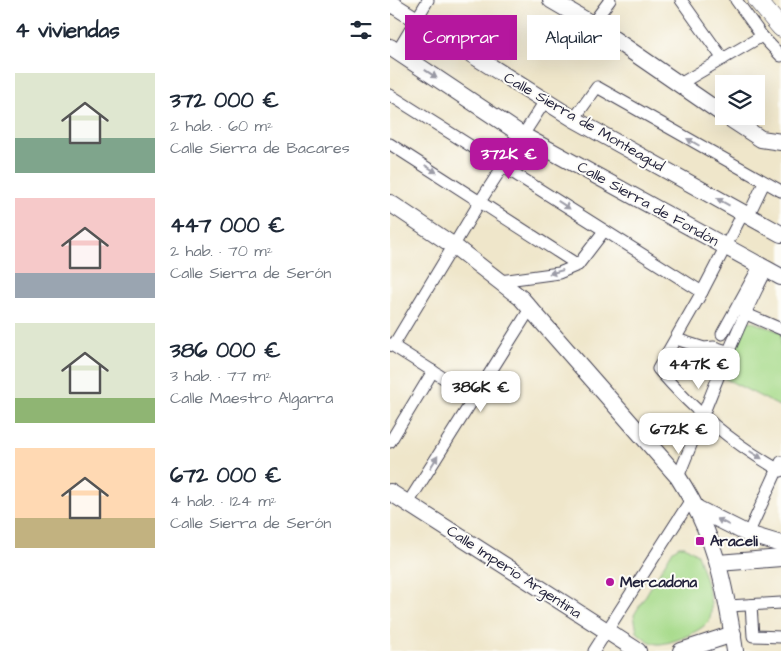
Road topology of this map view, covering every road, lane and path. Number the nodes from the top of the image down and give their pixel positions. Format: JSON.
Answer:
{"nodes":[{"id":1,"x":428,"y":0,"type":"edge"},
{"id":2,"x":551,"y":0,"type":"edge"},
{"id":3,"x":610,"y":0,"type":"edge"},
{"id":4,"x":681,"y":0,"type":"edge"},
{"id":5,"x":736,"y":0,"type":"edge"},
{"id":6,"x":758,"y":0,"type":"edge"},
{"id":7,"x":390,"y":3,"type":"edge"},
{"id":8,"x":566,"y":4,"type":"edge"},
{"id":9,"x":408,"y":15,"type":"edge"},
{"id":10,"x":419,"y":15,"type":"edge"},
{"id":11,"x":580,"y":15,"type":"edge"},
{"id":12,"x":599,"y":15,"type":"edge"},
{"id":13,"x":781,"y":28,"type":"edge"},
{"id":14,"x":405,"y":34,"type":"edge"},
{"id":15,"x":762,"y":36,"type":"junction"},
{"id":16,"x":620,"y":44,"type":"edge"},
{"id":17,"x":394,"y":49,"type":"edge"},
{"id":18,"x":781,"y":56,"type":"edge"},
{"id":19,"x":723,"y":59,"type":"junction"},
{"id":20,"x":479,"y":60,"type":"edge"},
{"id":21,"x":678,"y":85,"type":"junction"},
{"id":22,"x":390,"y":95,"type":"edge"},
{"id":23,"x":544,"y":101,"type":"junction"},
{"id":24,"x":715,"y":109,"type":"edge"},
{"id":25,"x":574,"y":119,"type":"junction"},
{"id":26,"x":738,"y":125,"type":"edge"},
{"id":27,"x":522,"y":135,"type":"junction"},
{"id":28,"x":781,"y":142,"type":"edge"},
{"id":29,"x":390,"y":144,"type":"edge"},
{"id":30,"x":503,"y":165,"type":"junction"},
{"id":31,"x":764,"y":183,"type":"junction"},
{"id":32,"x":781,"y":191,"type":"edge"},
{"id":33,"x":481,"y":200,"type":"junction"},
{"id":34,"x":390,"y":202,"type":"edge"},
{"id":35,"x":745,"y":214,"type":"junction"},
{"id":36,"x":604,"y":231,"type":"junction"},
{"id":37,"x":781,"y":234,"type":"edge"},
{"id":38,"x":454,"y":246,"type":"junction"},
{"id":39,"x":725,"y":247,"type":"junction"},
{"id":40,"x":578,"y":265,"type":"junction"},
{"id":41,"x":770,"y":270,"type":"edge"},
{"id":42,"x":500,"y":281,"type":"junction"},
{"id":43,"x":702,"y":292,"type":"junction"},
{"id":44,"x":530,"y":308,"type":"junction"},
{"id":45,"x":744,"y":312,"type":"junction"},
{"id":46,"x":781,"y":329,"type":"edge"},
{"id":47,"x":722,"y":334,"type":"dead end"},
{"id":48,"x":676,"y":339,"type":"junction"},
{"id":49,"x":392,"y":345,"type":"edge"},
{"id":50,"x":727,"y":351,"type":"junction"},
{"id":51,"x":433,"y":371,"type":"junction"},
{"id":52,"x":475,"y":398,"type":"junction"},
{"id":53,"x":703,"y":418,"type":"junction"},
{"id":54,"x":390,"y":442,"type":"edge"},
{"id":55,"x":780,"y":468,"type":"edge"},
{"id":56,"x":678,"y":477,"type":"junction"},
{"id":57,"x":390,"y":492,"type":"edge"},
{"id":58,"x":408,"y":503,"type":"junction"},
{"id":59,"x":695,"y":504,"type":"junction"},
{"id":60,"x":748,"y":534,"type":"junction"},
{"id":61,"x":781,"y":544,"type":"edge"},
{"id":62,"x":781,"y":558,"type":"edge"},
{"id":63,"x":718,"y":563,"type":"junction"},
{"id":64,"x":781,"y":603,"type":"edge"},
{"id":65,"x":751,"y":605,"type":"junction"},
{"id":66,"x":728,"y":606,"type":"junction"},
{"id":67,"x":606,"y":631,"type":"junction"},
{"id":68,"x":732,"y":634,"type":"junction"},
{"id":69,"x":781,"y":638,"type":"edge"},
{"id":70,"x":594,"y":651,"type":"edge"},
{"id":71,"x":638,"y":651,"type":"edge"},
{"id":72,"x":681,"y":651,"type":"edge"},
{"id":73,"x":735,"y":651,"type":"edge"}],
"edges":[{"from":1,"to":10,"type":"street"},
{"from":2,"to":8,"type":"street"},
{"from":3,"to":12,"type":"street"},
{"from":4,"to":19,"type":"street"},
{"from":5,"to":15,"type":"street"},
{"from":6,"to":13,"type":"main road"},
{"from":7,"to":9,"type":"street","name":"Calle Sierra de Monteagud"},
{"from":8,"to":11,"type":"street"},
{"from":14,"to":17,"type":"street"},
{"from":15,"to":18,"type":"street"},
{"from":15,"to":19,"type":"street"},
{"from":16,"to":21,"type":"street"},
{"from":17,"to":27,"type":"street","name":"Calle Sierra de Fondón","one_way":true},
{"from":19,"to":21,"type":"street"},
{"from":20,"to":23,"type":"street","name":"Calle Sierra de Monteagud"},
{"from":21,"to":24,"type":"street"},
{"from":22,"to":30,"type":"street"},
{"from":23,"to":25,"type":"street","name":"Calle Sierra de Monteagud"},
{"from":23,"to":27,"type":"street"},
{"from":31,"to":25,"type":"street","one_way":true},
{"from":35,"to":25,"type":"street","name":"Calle Sierra de Monteagud","one_way":true},
{"from":26,"to":28,"type":"street"},
{"from":27,"to":30,"type":"street"},
{"from":27,"to":39,"type":"street","name":"Calle Sierra de Fondón"},
{"from":29,"to":33,"type":"street","one_way":true},
{"from":30,"to":33,"type":"street"},
{"from":30,"to":36,"type":"street","one_way":true},
{"from":31,"to":32,"type":"street"},
{"from":31,"to":35,"type":"street"},
{"from":33,"to":38,"type":"street"},
{"from":33,"to":40,"type":"street"},
{"from":34,"to":38,"type":"street"},
{"from":35,"to":37,"type":"street","name":"Calle Sierra de Monteagud"},
{"from":35,"to":39,"type":"street"},
{"from":36,"to":40,"type":"street"},
{"from":36,"to":43,"type":"street"},
{"from":38,"to":42,"type":"street"},
{"from":38,"to":49,"type":"street"},
{"from":39,"to":41,"type":"street","name":"Calle Sierra de Fondón"},
{"from":39,"to":43,"type":"street"},
{"from":40,"to":42,"type":"street","one_way":true},
{"from":41,"to":45,"type":"street"},
{"from":41,"to":47,"type":"street"},
{"from":42,"to":44,"type":"street"},
{"from":43,"to":48,"type":"street"},
{"from":44,"to":52,"type":"street"},
{"from":44,"to":56,"type":"street"},
{"from":45,"to":46,"type":"street"},
{"from":45,"to":50,"type":"street"},
{"from":48,"to":50,"type":"street"},
{"from":48,"to":53,"type":"street"},
{"from":49,"to":51,"type":"street"},
{"from":50,"to":53,"type":"street"},
{"from":51,"to":52,"type":"street"},
{"from":51,"to":54,"type":"street"},
{"from":58,"to":52,"type":"street","one_way":true},
{"from":53,"to":55,"type":"street","one_way":true},
{"from":53,"to":56,"type":"street"},
{"from":55,"to":60,"type":"street"},
{"from":56,"to":59,"type":"street"},
{"from":57,"to":58,"type":"street","name":"Calle Imperio Argentina"},
{"from":58,"to":67,"type":"street","name":"Calle Imperio Argentina"},
{"from":60,"to":59,"type":"street","one_way":true},
{"from":59,"to":63,"type":"street"},
{"from":59,"to":67,"type":"street"},
{"from":60,"to":61,"type":"street"},
{"from":62,"to":63,"type":"street"},
{"from":63,"to":66,"type":"street"},
{"from":64,"to":65,"type":"street"},
{"from":65,"to":66,"type":"street"},
{"from":65,"to":69,"type":"street"},
{"from":66,"to":68,"type":"street"},
{"from":67,"to":70,"type":"street"},
{"from":67,"to":71,"type":"street","name":"Calle Imperio Argentina"},
{"from":68,"to":72,"type":"street"},
{"from":68,"to":73,"type":"street"}]}
